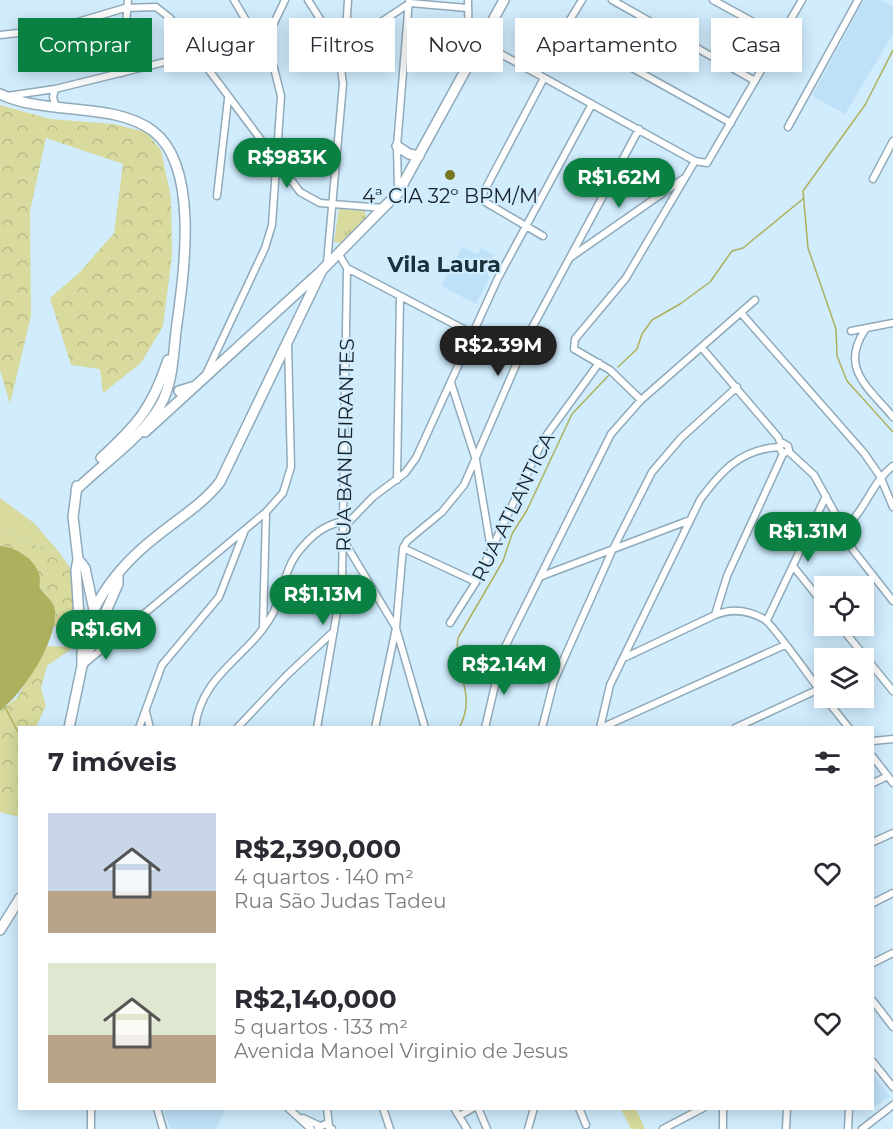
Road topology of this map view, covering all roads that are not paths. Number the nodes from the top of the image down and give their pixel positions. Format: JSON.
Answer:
{"nodes":[{"id":1,"x":128,"y":0,"type":"edge"},
{"id":2,"x":234,"y":0,"type":"edge"},
{"id":3,"x":285,"y":0,"type":"edge"},
{"id":4,"x":308,"y":0,"type":"edge"},
{"id":5,"x":348,"y":0,"type":"edge"},
{"id":6,"x":504,"y":0,"type":"edge"},
{"id":7,"x":582,"y":0,"type":"edge"},
{"id":8,"x":612,"y":0,"type":"edge"},
{"id":9,"x":713,"y":0,"type":"edge"},
{"id":10,"x":802,"y":0,"type":"edge"},
{"id":11,"x":858,"y":0,"type":"edge"},
{"id":12,"x":410,"y":1,"type":"edge"},
{"id":13,"x":468,"y":4,"type":"edge"},
{"id":14,"x":125,"y":8,"type":"junction"},
{"id":15,"x":169,"y":18,"type":"edge"},
{"id":16,"x":245,"y":18,"type":"edge"},
{"id":17,"x":276,"y":18,"type":"edge"},
{"id":18,"x":319,"y":18,"type":"edge"},
{"id":19,"x":347,"y":18,"type":"edge"},
{"id":20,"x":383,"y":18,"type":"edge"},
{"id":21,"x":495,"y":18,"type":"edge"},
{"id":22,"x":571,"y":18,"type":"edge"},
{"id":23,"x":746,"y":18,"type":"edge"},
{"id":24,"x":792,"y":18,"type":"edge"},
{"id":25,"x":0,"y":35,"type":"edge"},
{"id":26,"x":503,"y":55,"type":"edge"},
{"id":27,"x":164,"y":63,"type":"edge"},
{"id":28,"x":210,"y":72,"type":"edge"},
{"id":29,"x":275,"y":72,"type":"edge"},
{"id":30,"x":342,"y":72,"type":"edge"},
{"id":31,"x":466,"y":72,"type":"edge"},
{"id":32,"x":543,"y":72,"type":"edge"},
{"id":33,"x":640,"y":72,"type":"edge"},
{"id":34,"x":760,"y":72,"type":"edge"},
{"id":35,"x":122,"y":73,"type":"junction"},
{"id":36,"x":541,"y":76,"type":"junction"},
{"id":37,"x":755,"y":81,"type":"junction"},
{"id":38,"x":55,"y":89,"type":"junction"},
{"id":39,"x":2,"y":95,"type":"edge"},
{"id":40,"x":228,"y":98,"type":"junction"},
{"id":41,"x":592,"y":104,"type":"junction"},
{"id":42,"x":56,"y":108,"type":"junction"},
{"id":43,"x":732,"y":123,"type":"junction"},
{"id":44,"x":788,"y":127,"type":"dead end"},
{"id":45,"x":639,"y":129,"type":"junction"},
{"id":46,"x":893,"y":141,"type":"edge"},
{"id":47,"x":397,"y":146,"type":"junction"},
{"id":48,"x":419,"y":156,"type":"junction"},
{"id":49,"x":696,"y":161,"type":"junction"},
{"id":50,"x":276,"y":162,"type":"junction"},
{"id":51,"x":686,"y":177,"type":"junction"},
{"id":52,"x":873,"y":179,"type":"dead end"},
{"id":53,"x":398,"y":193,"type":"junction"},
{"id":54,"x":217,"y":196,"type":"dead end"},
{"id":55,"x":333,"y":204,"type":"junction"},
{"id":56,"x":385,"y":208,"type":"junction"},
{"id":57,"x":526,"y":227,"type":"junction"},
{"id":58,"x":543,"y":236,"type":"dead end"},
{"id":59,"x":338,"y":253,"type":"junction"},
{"id":60,"x":567,"y":260,"type":"junction"},
{"id":61,"x":324,"y":266,"type":"junction"},
{"id":62,"x":347,"y":268,"type":"junction"},
{"id":63,"x":400,"y":296,"type":"junction"},
{"id":64,"x":755,"y":300,"type":"dead end"},
{"id":65,"x":741,"y":313,"type":"junction"},
{"id":66,"x":893,"y":323,"type":"edge"},
{"id":67,"x":865,"y":330,"type":"junction"},
{"id":68,"x":851,"y":331,"type":"dead end"},
{"id":69,"x":471,"y":333,"type":"junction"},
{"id":70,"x":288,"y":344,"type":"junction"},
{"id":71,"x":702,"y":348,"type":"junction"},
{"id":72,"x":599,"y":363,"type":"junction"},
{"id":73,"x":202,"y":380,"type":"junction"},
{"id":74,"x":450,"y":383,"type":"junction"},
{"id":75,"x":737,"y":387,"type":"junction"},
{"id":76,"x":164,"y":388,"type":"junction"},
{"id":77,"x":179,"y":391,"type":"junction"},
{"id":78,"x":641,"y":400,"type":"junction"},
{"id":79,"x":171,"y":409,"type":"junction"},
{"id":80,"x":893,"y":417,"type":"edge"},
{"id":81,"x":128,"y":443,"type":"junction"},
{"id":82,"x":783,"y":449,"type":"junction"},
{"id":83,"x":476,"y":460,"type":"junction"},
{"id":84,"x":893,"y":466,"type":"edge"},
{"id":85,"x":880,"y":476,"type":"junction"},
{"id":86,"x":397,"y":480,"type":"junction"},
{"id":87,"x":76,"y":490,"type":"junction"},
{"id":88,"x":826,"y":496,"type":"junction"},
{"id":89,"x":893,"y":507,"type":"edge"},
{"id":90,"x":266,"y":512,"type":"junction"},
{"id":91,"x":690,"y":520,"type":"junction"},
{"id":92,"x":344,"y":524,"type":"junction"},
{"id":93,"x":844,"y":524,"type":"junction"},
{"id":94,"x":245,"y":530,"type":"junction"},
{"id":95,"x":344,"y":540,"type":"junction"},
{"id":96,"x":403,"y":548,"type":"junction"},
{"id":97,"x":492,"y":549,"type":"junction"},
{"id":98,"x":612,"y":551,"type":"junction"},
{"id":99,"x":78,"y":559,"type":"junction"},
{"id":100,"x":793,"y":566,"type":"junction"},
{"id":101,"x":118,"y":577,"type":"junction"},
{"id":102,"x":541,"y":577,"type":"junction"},
{"id":103,"x":476,"y":582,"type":"junction"},
{"id":104,"x":90,"y":592,"type":"junction"},
{"id":105,"x":814,"y":592,"type":"edge"},
{"id":106,"x":102,"y":596,"type":"junction"},
{"id":107,"x":893,"y":601,"type":"edge"},
{"id":108,"x":94,"y":610,"type":"junction"},
{"id":109,"x":714,"y":615,"type":"junction"},
{"id":110,"x":767,"y":620,"type":"junction"},
{"id":111,"x":102,"y":621,"type":"junction"},
{"id":112,"x":450,"y":623,"type":"dead end"},
{"id":113,"x":263,"y":628,"type":"junction"},
{"id":114,"x":396,"y":628,"type":"junction"},
{"id":115,"x":334,"y":630,"type":"junction"},
{"id":116,"x":848,"y":636,"type":"edge"},
{"id":117,"x":114,"y":638,"type":"junction"},
{"id":118,"x":81,"y":645,"type":"junction"},
{"id":119,"x":785,"y":645,"type":"junction"},
{"id":120,"x":90,"y":649,"type":"junction"},
{"id":121,"x":625,"y":657,"type":"junction"},
{"id":122,"x":82,"y":666,"type":"junction"},
{"id":123,"x":814,"y":683,"type":"edge"},
{"id":124,"x":814,"y":691,"type":"edge"},
{"id":125,"x":893,"y":691,"type":"edge"},
{"id":126,"x":834,"y":708,"type":"edge"},
{"id":127,"x":146,"y":712,"type":"junction"},
{"id":128,"x":69,"y":726,"type":"edge"},
{"id":129,"x":140,"y":726,"type":"edge"},
{"id":130,"x":150,"y":726,"type":"edge"},
{"id":131,"x":196,"y":726,"type":"edge"},
{"id":132,"x":239,"y":726,"type":"edge"},
{"id":133,"x":317,"y":726,"type":"edge"},
{"id":134,"x":375,"y":726,"type":"edge"},
{"id":135,"x":424,"y":726,"type":"edge"},
{"id":136,"x":485,"y":726,"type":"edge"},
{"id":137,"x":543,"y":726,"type":"edge"},
{"id":138,"x":600,"y":726,"type":"edge"},
{"id":139,"x":604,"y":726,"type":"edge"},
{"id":140,"x":739,"y":726,"type":"edge"},
{"id":141,"x":847,"y":726,"type":"edge"},
{"id":142,"x":893,"y":739,"type":"edge"},
{"id":143,"x":874,"y":741,"type":"edge"},
{"id":144,"x":874,"y":758,"type":"edge"},
{"id":145,"x":888,"y":776,"type":"junction"},
{"id":146,"x":874,"y":783,"type":"edge"},
{"id":147,"x":893,"y":783,"type":"edge"},
{"id":148,"x":893,"y":832,"type":"edge"},
{"id":149,"x":874,"y":842,"type":"edge"},
{"id":150,"x":893,"y":893,"type":"edge"},
{"id":151,"x":18,"y":901,"type":"edge"},
{"id":152,"x":874,"y":902,"type":"edge"},
{"id":153,"x":0,"y":930,"type":"edge"},
{"id":154,"x":893,"y":953,"type":"edge"},
{"id":155,"x":874,"y":962,"type":"edge"},
{"id":156,"x":874,"y":1002,"type":"edge"},
{"id":157,"x":893,"y":1027,"type":"edge"},
{"id":158,"x":874,"y":1063,"type":"edge"},
{"id":159,"x":893,"y":1087,"type":"edge"},
{"id":160,"x":893,"y":1105,"type":"edge"},
{"id":161,"x":92,"y":1110,"type":"edge"},
{"id":162,"x":158,"y":1110,"type":"edge"},
{"id":163,"x":290,"y":1110,"type":"edge"},
{"id":164,"x":327,"y":1110,"type":"edge"},
{"id":165,"x":384,"y":1110,"type":"edge"},
{"id":166,"x":455,"y":1110,"type":"edge"},
{"id":167,"x":470,"y":1110,"type":"edge"},
{"id":168,"x":479,"y":1110,"type":"edge"},
{"id":169,"x":533,"y":1110,"type":"edge"},
{"id":170,"x":580,"y":1110,"type":"edge"},
{"id":171,"x":699,"y":1110,"type":"edge"},
{"id":172,"x":723,"y":1110,"type":"edge"},
{"id":173,"x":787,"y":1110,"type":"edge"},
{"id":174,"x":849,"y":1110,"type":"edge"},
{"id":175,"x":297,"y":1116,"type":"junction"},
{"id":176,"x":459,"y":1116,"type":"junction"},
{"id":177,"x":586,"y":1125,"type":"dead end"},
{"id":178,"x":319,"y":1127,"type":"edge"},
{"id":179,"x":331,"y":1128,"type":"edge"},
{"id":180,"x":91,"y":1129,"type":"edge"},
{"id":181,"x":163,"y":1129,"type":"edge"},
{"id":182,"x":311,"y":1129,"type":"edge"},
{"id":183,"x":390,"y":1129,"type":"edge"},
{"id":184,"x":467,"y":1129,"type":"edge"},
{"id":185,"x":487,"y":1129,"type":"edge"},
{"id":186,"x":528,"y":1129,"type":"edge"},
{"id":187,"x":663,"y":1129,"type":"edge"},
{"id":188,"x":723,"y":1129,"type":"edge"},
{"id":189,"x":786,"y":1129,"type":"edge"},
{"id":190,"x":848,"y":1129,"type":"edge"},
{"id":191,"x":862,"y":1129,"type":"edge"}],
"edges":[{"from":1,"to":14,"type":"street"},
{"from":2,"to":16,"type":"street"},
{"from":3,"to":17,"type":"street"},
{"from":4,"to":18,"type":"street"},
{"from":5,"to":19,"type":"street"},
{"from":6,"to":21,"type":"main road"},
{"from":7,"to":22,"type":"street"},
{"from":8,"to":37,"type":"street"},
{"from":9,"to":23,"type":"street"},
{"from":10,"to":24,"type":"street"},
{"from":11,"to":44,"type":"street"},
{"from":12,"to":13,"type":"street"},
{"from":12,"to":20,"type":"street"},
{"from":12,"to":47,"type":"street"},
{"from":14,"to":15,"type":"street"},
{"from":14,"to":25,"type":"street"},
{"from":14,"to":35,"type":"street"},
{"from":26,"to":36,"type":"street"},
{"from":27,"to":35,"type":"street"},
{"from":28,"to":40,"type":"street"},
{"from":29,"to":50,"type":"street"},
{"from":30,"to":55,"type":"street"},
{"from":31,"to":48,"type":"main road"},
{"from":32,"to":36,"type":"street"},
{"from":33,"to":43,"type":"street"},
{"from":34,"to":37,"type":"street"},
{"from":35,"to":38,"type":"street"},
{"from":36,"to":41,"type":"street"},
{"from":36,"to":57,"type":"street"},
{"from":37,"to":43,"type":"street"},
{"from":38,"to":39,"type":"street"},
{"from":38,"to":42,"type":"street"},
{"from":39,"to":42,"type":"main road"},
{"from":40,"to":50,"type":"street"},
{"from":40,"to":54,"type":"street"},
{"from":41,"to":45,"type":"street"},
{"from":41,"to":57,"type":"street"},
{"from":42,"to":76,"type":"main road"},
{"from":43,"to":49,"type":"street"},
{"from":45,"to":49,"type":"street"},
{"from":45,"to":60,"type":"street"},
{"from":46,"to":52,"type":"street"},
{"from":47,"to":48,"type":"main road"},
{"from":47,"to":53,"type":"street"},
{"from":48,"to":53,"type":"main road"},
{"from":49,"to":51,"type":"street"},
{"from":50,"to":55,"type":"street"},
{"from":50,"to":73,"type":"street"},
{"from":51,"to":60,"type":"street"},
{"from":51,"to":72,"type":"street"},
{"from":53,"to":56,"type":"main road"},
{"from":55,"to":56,"type":"street"},
{"from":55,"to":61,"type":"street"},
{"from":56,"to":59,"type":"main road"},
{"from":57,"to":58,"type":"street"},
{"from":57,"to":69,"type":"street"},
{"from":59,"to":61,"type":"main road"},
{"from":59,"to":62,"type":"street"},
{"from":60,"to":83,"type":"street"},
{"from":61,"to":70,"type":"main road"},
{"from":61,"to":73,"type":"main road"},
{"from":62,"to":63,"type":"street"},
{"from":62,"to":92,"type":"street","name":"RUA BANDEIRANTES"},
{"from":63,"to":69,"type":"street"},
{"from":63,"to":86,"type":"street"},
{"from":64,"to":65,"type":"street"},
{"from":65,"to":71,"type":"street"},
{"from":65,"to":85,"type":"street"},
{"from":66,"to":67,"type":"street"},
{"from":67,"to":68,"type":"street"},
{"from":67,"to":80,"type":"street"},
{"from":69,"to":74,"type":"street"},
{"from":70,"to":90,"type":"street"},
{"from":70,"to":101,"type":"main road"},
{"from":71,"to":75,"type":"street"},
{"from":71,"to":78,"type":"street"},
{"from":72,"to":78,"type":"street"},
{"from":72,"to":97,"type":"street","name":"RUA ATLANTICA"},
{"from":73,"to":77,"type":"main road"},
{"from":73,"to":79,"type":"main road"},
{"from":74,"to":83,"type":"street"},
{"from":74,"to":86,"type":"street"},
{"from":75,"to":82,"type":"street"},
{"from":75,"to":98,"type":"street"},
{"from":76,"to":77,"type":"main road"},
{"from":76,"to":81,"type":"main road"},
{"from":76,"to":87,"type":"main road"},
{"from":77,"to":79,"type":"main road"},
{"from":78,"to":102,"type":"street"},
{"from":79,"to":81,"type":"main road"},
{"from":81,"to":87,"type":"main road"},
{"from":82,"to":88,"type":"street"},
{"from":82,"to":91,"type":"street"},
{"from":82,"to":109,"type":"street"},
{"from":83,"to":96,"type":"street"},
{"from":83,"to":97,"type":"street"},
{"from":84,"to":85,"type":"street"},
{"from":85,"to":89,"type":"street"},
{"from":85,"to":93,"type":"street"},
{"from":86,"to":92,"type":"street"},
{"from":87,"to":99,"type":"main road"},
{"from":88,"to":93,"type":"street"},
{"from":88,"to":100,"type":"street"},
{"from":90,"to":94,"type":"street"},
{"from":90,"to":113,"type":"street"},
{"from":91,"to":98,"type":"street"},
{"from":91,"to":121,"type":"street"},
{"from":92,"to":95,"type":"street","name":"RUA BANDEIRANTES"},
{"from":92,"to":113,"type":"street"},
{"from":93,"to":107,"type":"street"},
{"from":94,"to":117,"type":"street"},
{"from":94,"to":127,"type":"street"},
{"from":95,"to":114,"type":"street"},
{"from":95,"to":115,"type":"street","name":"RUA BANDEIRANTES"},
{"from":96,"to":103,"type":"street"},
{"from":96,"to":114,"type":"street"},
{"from":97,"to":103,"type":"street","name":"RUA ATLANTICA"},
{"from":98,"to":102,"type":"street"},
{"from":98,"to":137,"type":"street"},
{"from":99,"to":104,"type":"main road"},
{"from":99,"to":118,"type":"main road"},
{"from":100,"to":105,"type":"street"},
{"from":100,"to":110,"type":"street"},
{"from":101,"to":106,"type":"main road"},
{"from":101,"to":111,"type":"main road"},
{"from":102,"to":136,"type":"street"},
{"from":103,"to":112,"type":"street","name":"RUA ATLANTICA"},
{"from":104,"to":106,"type":"main road"},
{"from":104,"to":108,"type":"main road"},
{"from":106,"to":108,"type":"main road"},
{"from":108,"to":118,"type":"main road"},
{"from":108,"to":120,"type":"main road"},
{"from":109,"to":110,"type":"street"},
{"from":109,"to":121,"type":"street"},
{"from":110,"to":119,"type":"street"},
{"from":111,"to":117,"type":"main road"},
{"from":111,"to":120,"type":"main road"},
{"from":113,"to":131,"type":"street"},
{"from":114,"to":134,"type":"street"},
{"from":114,"to":135,"type":"street"},
{"from":115,"to":132,"type":"street"},
{"from":115,"to":133,"type":"street","name":"RUA BANDEIRANTES"},
{"from":116,"to":125,"type":"street"},
{"from":117,"to":122,"type":"street"},
{"from":118,"to":122,"type":"main road"},
{"from":119,"to":123,"type":"street"},
{"from":119,"to":139,"type":"street"},
{"from":120,"to":122,"type":"main road"},
{"from":121,"to":138,"type":"street"},
{"from":122,"to":128,"type":"main road"},
{"from":124,"to":140,"type":"street"},
{"from":126,"to":141,"type":"street"},
{"from":127,"to":129,"type":"street"},
{"from":127,"to":130,"type":"street"},
{"from":142,"to":143,"type":"street"},
{"from":144,"to":145,"type":"street"},
{"from":145,"to":146,"type":"street"},
{"from":145,"to":147,"type":"street"},
{"from":148,"to":149,"type":"street"},
{"from":150,"to":152,"type":"street"},
{"from":151,"to":153,"type":"main road"},
{"from":154,"to":155,"type":"street"},
{"from":156,"to":157,"type":"street"},
{"from":158,"to":159,"type":"street"},
{"from":160,"to":191,"type":"street"},
{"from":161,"to":180,"type":"street"},
{"from":162,"to":181,"type":"street"},
{"from":163,"to":175,"type":"street"},
{"from":164,"to":179,"type":"street"},
{"from":165,"to":183,"type":"street"},
{"from":166,"to":176,"type":"street"},
{"from":167,"to":176,"type":"street"},
{"from":168,"to":185,"type":"street"},
{"from":169,"to":186,"type":"street"},
{"from":170,"to":177,"type":"street"},
{"from":171,"to":187,"type":"street"},
{"from":172,"to":188,"type":"street"},
{"from":173,"to":189,"type":"street"},
{"from":174,"to":190,"type":"street"},
{"from":175,"to":178,"type":"street"},
{"from":175,"to":182,"type":"street"},
{"from":176,"to":184,"type":"street"},
{"from":178,"to":179,"type":"street"}]}
